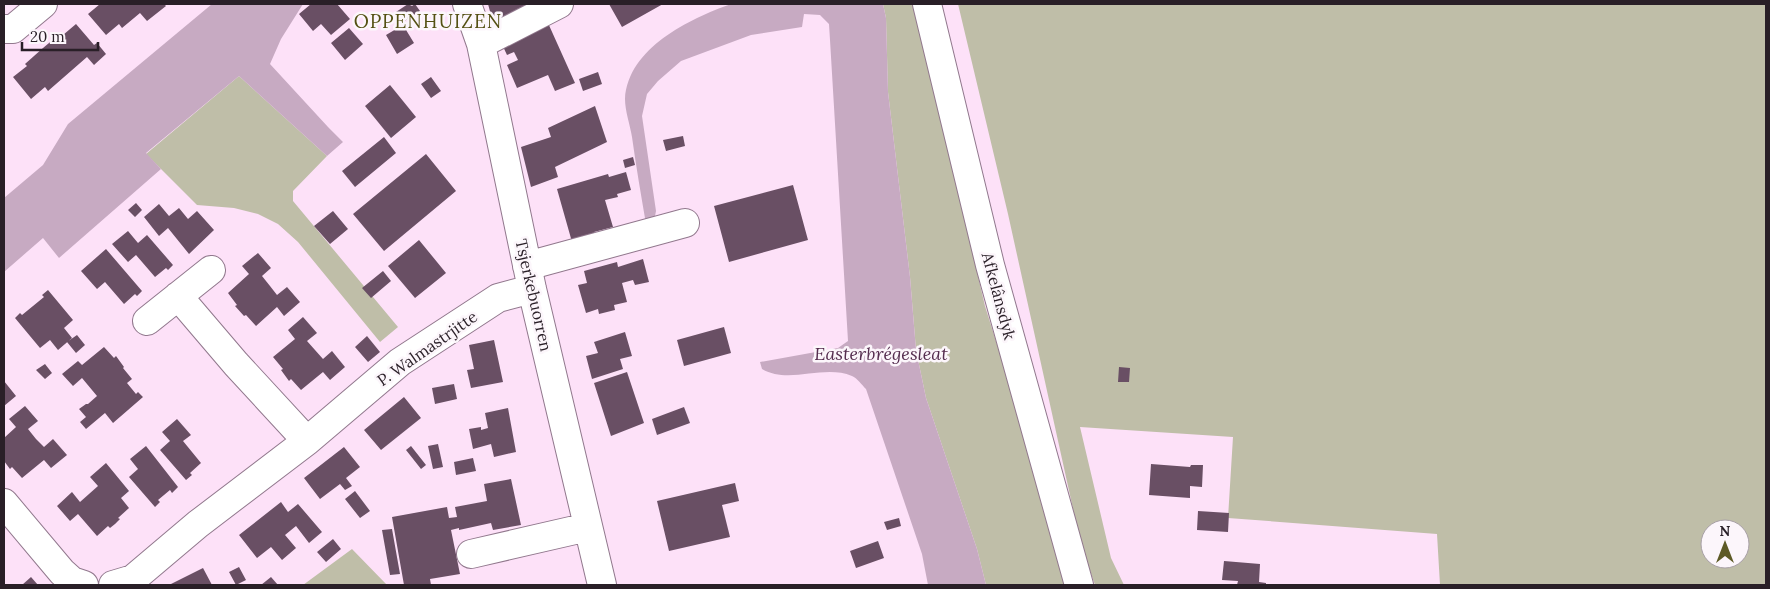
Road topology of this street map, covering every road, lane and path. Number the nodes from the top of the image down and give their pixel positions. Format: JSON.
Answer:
{"nodes":[{"id":1,"x":43,"y":4,"type":"edge"},
{"id":2,"x":467,"y":4,"type":"edge"},
{"id":3,"x":559,"y":4,"type":"edge"},
{"id":4,"x":927,"y":4,"type":"edge"},
{"id":5,"x":4,"y":30,"type":"edge"},
{"id":6,"x":481,"y":44,"type":"junction"},
{"id":7,"x":685,"y":223,"type":"dead end"},
{"id":8,"x":211,"y":270,"type":"dead end"},
{"id":9,"x":530,"y":278,"type":"junction"},
{"id":10,"x":178,"y":296,"type":"junction"},
{"id":11,"x":147,"y":321,"type":"dead end"},
{"id":12,"x":308,"y":441,"type":"junction"},
{"id":13,"x":4,"y":503,"type":"edge"},
{"id":14,"x":588,"y":527,"type":"junction"},
{"id":15,"x":471,"y":554,"type":"dead end"},
{"id":16,"x":128,"y":583,"type":"edge"},
{"id":17,"x":84,"y":585,"type":"edge"},
{"id":18,"x":602,"y":585,"type":"edge"},
{"id":19,"x":1079,"y":585,"type":"edge"}],
"edges":[{"from":1,"to":5,"type":"street"},
{"from":2,"to":6,"type":"street","name":"Tsjerkebuorren"},
{"from":3,"to":6,"type":"street"},
{"from":4,"to":19,"type":"street","name":"Afkelânsdyk"},
{"from":6,"to":9,"type":"street","name":"Tsjerkebuorren"},
{"from":7,"to":9,"type":"street","name":"P. Walmastrjitte"},
{"from":8,"to":10,"type":"street"},
{"from":9,"to":12,"type":"street","name":"P. Walmastrjitte"},
{"from":9,"to":14,"type":"street","name":"Tsjerkebuorren"},
{"from":10,"to":11,"type":"street"},
{"from":10,"to":12,"type":"street"},
{"from":12,"to":16,"type":"street","name":"P. Walmastrjitte"},
{"from":13,"to":17,"type":"street"},
{"from":14,"to":15,"type":"street"},
{"from":14,"to":18,"type":"street","name":"Tsjerkebuorren"}]}
